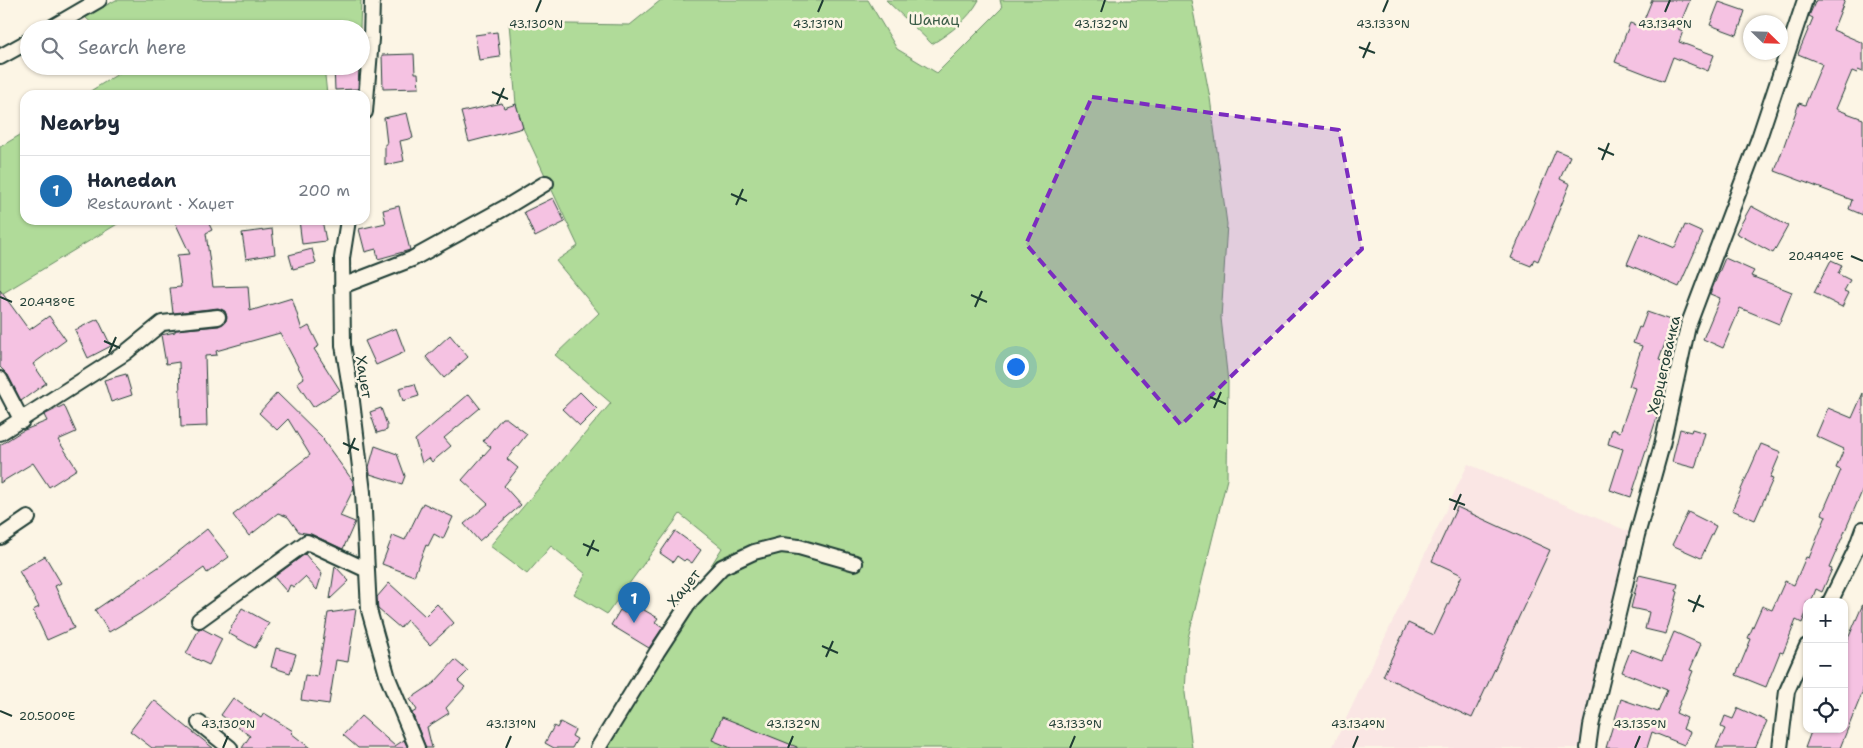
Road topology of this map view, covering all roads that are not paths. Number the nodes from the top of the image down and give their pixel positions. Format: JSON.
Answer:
{"nodes":[{"id":1,"x":99,"y":0,"type":"edge"},
{"id":2,"x":372,"y":0,"type":"edge"},
{"id":3,"x":1805,"y":0,"type":"edge"},
{"id":4,"x":65,"y":20,"type":"edge"},
{"id":5,"x":20,"y":46,"type":"edge"},
{"id":6,"x":370,"y":51,"type":"edge"},
{"id":7,"x":0,"y":57,"type":"edge"},
{"id":8,"x":368,"y":75,"type":"edge"},
{"id":9,"x":367,"y":90,"type":"edge"},
{"id":10,"x":546,"y":183,"type":"dead end"},
{"id":11,"x":347,"y":225,"type":"edge"},
{"id":12,"x":342,"y":286,"type":"junction"},
{"id":13,"x":218,"y":317,"type":"dead end"},
{"id":14,"x":0,"y":379,"type":"edge"},
{"id":15,"x":22,"y":421,"type":"junction"},
{"id":16,"x":0,"y":433,"type":"edge"},
{"id":17,"x":28,"y":518,"type":"dead end"},
{"id":18,"x":1863,"y":529,"type":"edge"},
{"id":19,"x":0,"y":537,"type":"edge"},
{"id":20,"x":855,"y":563,"type":"dead end"},
{"id":21,"x":367,"y":570,"type":"junction"},
{"id":22,"x":1832,"y":598,"type":"edge"},
{"id":23,"x":199,"y":620,"type":"dead end"},
{"id":24,"x":1803,"y":655,"type":"edge"},
{"id":25,"x":199,"y":723,"type":"dead end"},
{"id":26,"x":230,"y":748,"type":"edge"},
{"id":27,"x":418,"y":748,"type":"edge"},
{"id":28,"x":598,"y":748,"type":"edge"},
{"id":29,"x":1588,"y":748,"type":"edge"},
{"id":30,"x":1780,"y":748,"type":"edge"}],
"edges":[{"from":1,"to":4,"type":"street"},
{"from":2,"to":6,"type":"street"},
{"from":3,"to":29,"type":"street","name":"Херцеговачка"},
{"from":5,"to":7,"type":"street"},
{"from":8,"to":9,"type":"street"},
{"from":10,"to":12,"type":"street"},
{"from":11,"to":12,"type":"street","name":"Хаџет"},
{"from":12,"to":21,"type":"street","name":"Хаџет"},
{"from":13,"to":15,"type":"street"},
{"from":14,"to":15,"type":"street"},
{"from":15,"to":16,"type":"street"},
{"from":17,"to":19,"type":"street"},
{"from":18,"to":22,"type":"street"},
{"from":20,"to":28,"type":"street","name":"Хаџет"},
{"from":21,"to":23,"type":"street"},
{"from":21,"to":27,"type":"street","name":"Хаџет"},
{"from":24,"to":30,"type":"street"},
{"from":25,"to":26,"type":"street"}]}
